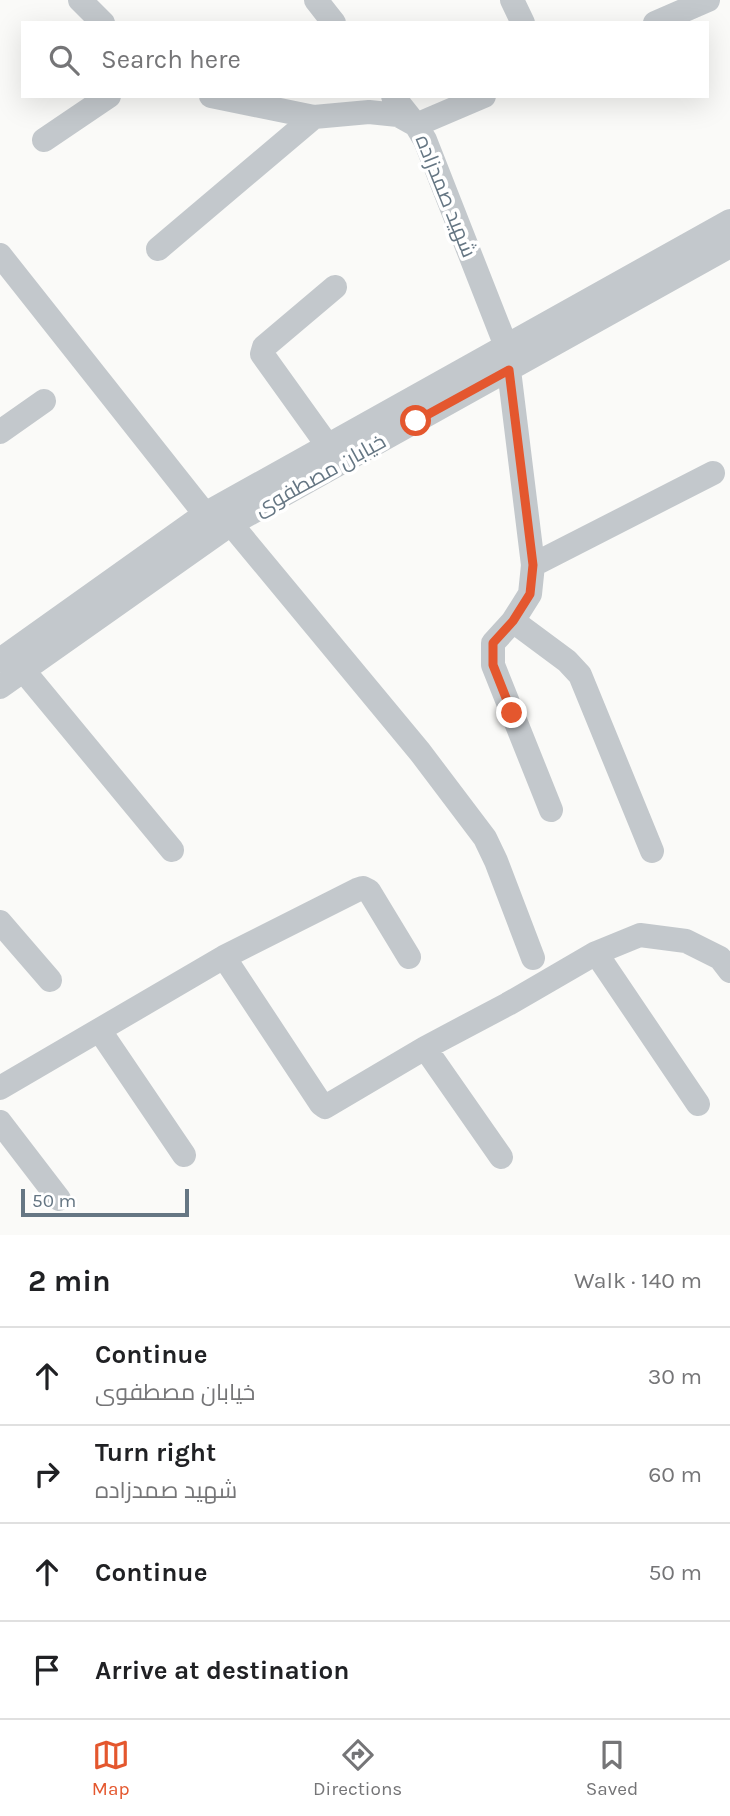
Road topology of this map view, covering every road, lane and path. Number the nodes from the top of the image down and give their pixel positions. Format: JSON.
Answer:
{"nodes":[{"id":1,"x":80,"y":0,"type":"edge"},
{"id":2,"x":316,"y":0,"type":"edge"},
{"id":3,"x":512,"y":0,"type":"edge"},
{"id":4,"x":708,"y":0,"type":"edge"},
{"id":5,"x":101,"y":21,"type":"edge"},
{"id":6,"x":332,"y":21,"type":"edge"},
{"id":7,"x":522,"y":21,"type":"edge"},
{"id":8,"x":661,"y":21,"type":"edge"},
{"id":9,"x":106,"y":98,"type":"edge"},
{"id":10,"x":221,"y":98,"type":"edge"},
{"id":11,"x":395,"y":98,"type":"edge"},
{"id":12,"x":479,"y":98,"type":"edge"},
{"id":13,"x":314,"y":117,"type":"junction"},
{"id":14,"x":416,"y":125,"type":"junction"},
{"id":15,"x":44,"y":140,"type":"dead end"},
{"id":16,"x":730,"y":221,"type":"edge"},
{"id":17,"x":730,"y":246,"type":"edge"},
{"id":18,"x":158,"y":249,"type":"dead end"},
{"id":19,"x":0,"y":255,"type":"edge"},
{"id":20,"x":335,"y":287,"type":"dead end"},
{"id":21,"x":508,"y":358,"type":"junction"},
{"id":22,"x":44,"y":401,"type":"dead end"},
{"id":23,"x":0,"y":432,"type":"edge"},
{"id":24,"x":328,"y":446,"type":"junction"},
{"id":25,"x":713,"y":473,"type":"dead end"},
{"id":26,"x":205,"y":514,"type":"junction"},
{"id":27,"x":231,"y":524,"type":"junction"},
{"id":28,"x":533,"y":565,"type":"junction"},
{"id":29,"x":513,"y":621,"type":"junction"},
{"id":30,"x":8,"y":656,"type":"edge"},
{"id":31,"x":0,"y":687,"type":"edge"},
{"id":32,"x":551,"y":810,"type":"dead end"},
{"id":33,"x":172,"y":850,"type":"dead end"},
{"id":34,"x":652,"y":850,"type":"dead end"},
{"id":35,"x":0,"y":922,"type":"edge"},
{"id":36,"x":596,"y":953,"type":"junction"},
{"id":37,"x":224,"y":957,"type":"junction"},
{"id":38,"x":409,"y":957,"type":"dead end"},
{"id":39,"x":533,"y":958,"type":"dead end"},
{"id":40,"x":730,"y":971,"type":"edge"},
{"id":41,"x":50,"y":980,"type":"dead end"},
{"id":42,"x":100,"y":1031,"type":"junction"},
{"id":43,"x":425,"y":1048,"type":"junction"},
{"id":44,"x":0,"y":1088,"type":"edge"},
{"id":45,"x":698,"y":1104,"type":"dead end"},
{"id":46,"x":0,"y":1122,"type":"edge"},
{"id":47,"x":184,"y":1155,"type":"dead end"},
{"id":48,"x":500,"y":1157,"type":"dead end"},
{"id":49,"x":59,"y":1199,"type":"dead end"}],
"edges":[{"from":1,"to":5,"type":"street"},
{"from":2,"to":6,"type":"street"},
{"from":3,"to":7,"type":"street"},
{"from":4,"to":8,"type":"street"},
{"from":9,"to":15,"type":"street"},
{"from":10,"to":13,"type":"street","name":"شهید صمدزاده"},
{"from":11,"to":14,"type":"street"},
{"from":12,"to":14,"type":"street"},
{"from":13,"to":14,"type":"street","name":"شهید صمدزاده"},
{"from":13,"to":18,"type":"street"},
{"from":14,"to":21,"type":"street","name":"شهید صمدزاده"},
{"from":16,"to":21,"type":"street","name":"خیابان مصطفوی"},
{"from":17,"to":21,"type":"street","name":"خیابان مصطفوی"},
{"from":19,"to":26,"type":"street"},
{"from":20,"to":24,"type":"street"},
{"from":21,"to":24,"type":"street","name":"خیابان مصطفوی"},
{"from":21,"to":27,"type":"street","name":"خیابان مصطفوی"},
{"from":21,"to":28,"type":"street","name":"شهید صمدزاده"},
{"from":22,"to":23,"type":"street"},
{"from":24,"to":26,"type":"street","name":"خیابان مصطفوی"},
{"from":25,"to":28,"type":"street"},
{"from":26,"to":30,"type":"street","name":"خیابان مصطفوی"},
{"from":27,"to":30,"type":"street","name":"خیابان مصطفوی"},
{"from":27,"to":39,"type":"street"},
{"from":28,"to":29,"type":"street","name":"شهید صمدزاده"},
{"from":29,"to":32,"type":"street","name":"شهید صمدزاده"},
{"from":29,"to":34,"type":"street"},
{"from":30,"to":31,"type":"street","name":"خیابان مصطفوی"},
{"from":30,"to":33,"type":"street"},
{"from":35,"to":41,"type":"street"},
{"from":36,"to":40,"type":"street"},
{"from":36,"to":43,"type":"street"},
{"from":36,"to":45,"type":"street"},
{"from":37,"to":38,"type":"street"},
{"from":37,"to":42,"type":"street"},
{"from":37,"to":43,"type":"street"},
{"from":42,"to":44,"type":"street"},
{"from":42,"to":47,"type":"street"},
{"from":43,"to":48,"type":"street"},
{"from":46,"to":49,"type":"street"}]}
